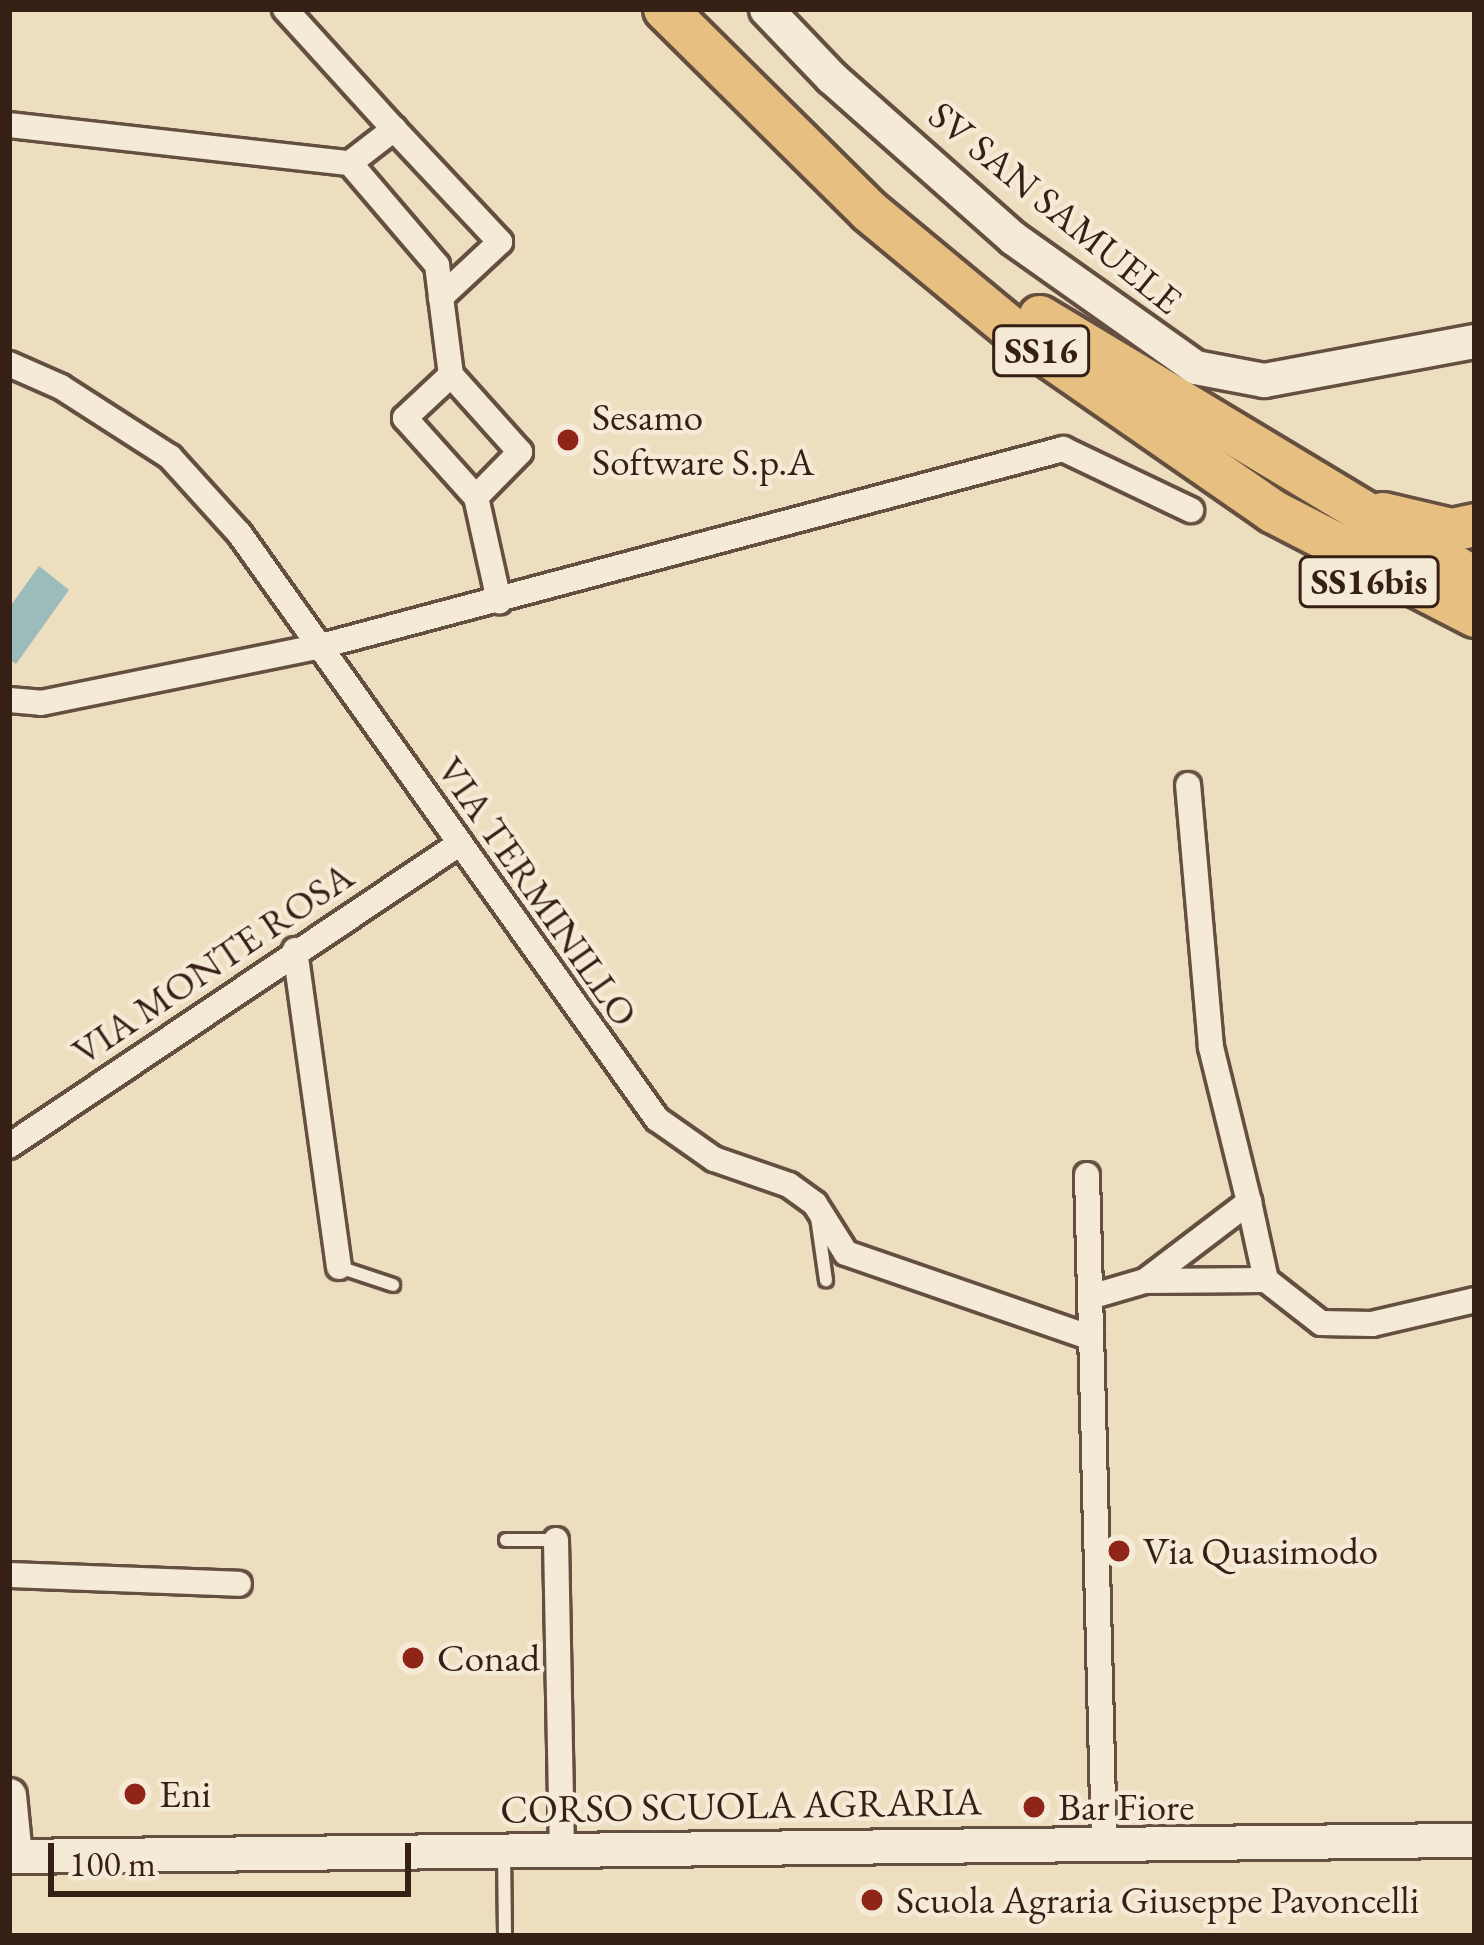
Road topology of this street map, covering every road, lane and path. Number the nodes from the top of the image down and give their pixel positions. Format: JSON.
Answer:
{"nodes":[{"id":1,"x":285,"y":9,"type":"edge"},
{"id":2,"x":665,"y":9,"type":"edge"},
{"id":3,"x":701,"y":9,"type":"edge"},
{"id":4,"x":766,"y":9,"type":"edge"},
{"id":5,"x":9,"y":124,"type":"edge"},
{"id":6,"x":394,"y":129,"type":"junction"},
{"id":7,"x":350,"y":163,"type":"junction"},
{"id":8,"x":441,"y":297,"type":"junction"},
{"id":9,"x":1475,"y":340,"type":"edge"},
{"id":10,"x":9,"y":364,"type":"edge"},
{"id":11,"x":451,"y":375,"type":"junction"},
{"id":12,"x":476,"y":496,"type":"junction"},
{"id":13,"x":1341,"y":502,"type":"junction"},
{"id":14,"x":1191,"y":510,"type":"dead end"},
{"id":15,"x":1272,"y":511,"type":"junction"},
{"id":16,"x":1475,"y":525,"type":"edge"},
{"id":17,"x":1475,"y":579,"type":"edge"},
{"id":18,"x":499,"y":602,"type":"junction"},
{"id":19,"x":1475,"y":616,"type":"edge"},
{"id":20,"x":1475,"y":639,"type":"edge"},
{"id":21,"x":325,"y":645,"type":"junction"},
{"id":22,"x":9,"y":700,"type":"edge"},
{"id":23,"x":1188,"y":785,"type":"dead end"},
{"id":24,"x":459,"y":844,"type":"junction"},
{"id":25,"x":296,"y":950,"type":"junction"},
{"id":26,"x":9,"y":1146,"type":"edge"},
{"id":27,"x":1087,"y":1175,"type":"dead end"},
{"id":28,"x":1249,"y":1202,"type":"junction"},
{"id":29,"x":815,"y":1204,"type":"junction"},
{"id":30,"x":339,"y":1267,"type":"joint"},
{"id":31,"x":826,"y":1280,"type":"dead end"},
{"id":32,"x":1266,"y":1280,"type":"junction"},
{"id":33,"x":1145,"y":1281,"type":"junction"},
{"id":34,"x":393,"y":1285,"type":"dead end"},
{"id":35,"x":1090,"y":1297,"type":"junction"},
{"id":36,"x":1475,"y":1300,"type":"edge"},
{"id":37,"x":1090,"y":1339,"type":"junction"},
{"id":38,"x":506,"y":1540,"type":"dead end"},
{"id":39,"x":556,"y":1540,"type":"joint"},
{"id":40,"x":9,"y":1575,"type":"edge"},
{"id":41,"x":238,"y":1584,"type":"dead end"},
{"id":42,"x":9,"y":1795,"type":"edge"},
{"id":43,"x":1475,"y":1840,"type":"edge"},
{"id":44,"x":1105,"y":1844,"type":"junction"},
{"id":45,"x":562,"y":1850,"type":"junction"},
{"id":46,"x":504,"y":1851,"type":"junction"},
{"id":47,"x":12,"y":1856,"type":"edge"},
{"id":48,"x":505,"y":1936,"type":"edge"}],
"edges":[{"from":1,"to":6,"type":"street"},
{"from":2,"to":15,"type":"highway","number":"SS16"},
{"from":3,"to":13,"type":"highway","number":"SS16"},
{"from":4,"to":9,"type":"main road","name":"SV SAN SAMUELE"},
{"from":5,"to":7,"type":"street"},
{"from":6,"to":7,"type":"street"},
{"from":6,"to":8,"type":"street"},
{"from":7,"to":8,"type":"street"},
{"from":8,"to":11,"type":"street"},
{"from":10,"to":21,"type":"street","name":"VIA TERMINILLO"},
{"from":11,"to":12,"type":"street"},
{"from":11,"to":12,"type":"street"},
{"from":12,"to":18,"type":"street"},
{"from":13,"to":16,"type":"highway"},
{"from":13,"to":17,"type":"highway","number":"SS16"},
{"from":14,"to":18,"type":"street"},
{"from":15,"to":19,"type":"highway","number":"SS16"},
{"from":15,"to":20,"type":"highway","number":"SS16bis"},
{"from":18,"to":21,"type":"street"},
{"from":21,"to":22,"type":"street"},
{"from":21,"to":24,"type":"street","name":"VIA TERMINILLO"},
{"from":23,"to":28,"type":"street"},
{"from":24,"to":25,"type":"street","name":"VIA MONTE ROSA"},
{"from":24,"to":29,"type":"street","name":"VIA TERMINILLO"},
{"from":25,"to":26,"type":"street","name":"VIA MONTE ROSA"},
{"from":25,"to":30,"type":"street"},
{"from":27,"to":35,"type":"street"},
{"from":28,"to":32,"type":"street"},
{"from":28,"to":33,"type":"street"},
{"from":29,"to":31,"type":"lane"},
{"from":29,"to":37,"type":"street","name":"VIA TERMINILLO"},
{"from":30,"to":34,"type":"lane"},
{"from":32,"to":33,"type":"street"},
{"from":32,"to":36,"type":"street"},
{"from":33,"to":35,"type":"street"},
{"from":35,"to":37,"type":"street"},
{"from":37,"to":44,"type":"street"},
{"from":38,"to":39,"type":"lane"},
{"from":39,"to":45,"type":"street"},
{"from":40,"to":41,"type":"street"},
{"from":42,"to":47,"type":"main road"},
{"from":43,"to":44,"type":"main road","name":"CORSO SCUOLA AGRARIA"},
{"from":44,"to":45,"type":"main road","name":"CORSO SCUOLA AGRARIA"},
{"from":45,"to":46,"type":"main road","name":"CORSO SCUOLA AGRARIA"},
{"from":46,"to":47,"type":"main road","name":"CORSO SCUOLA AGRARIA"},
{"from":46,"to":48,"type":"lane"}]}
